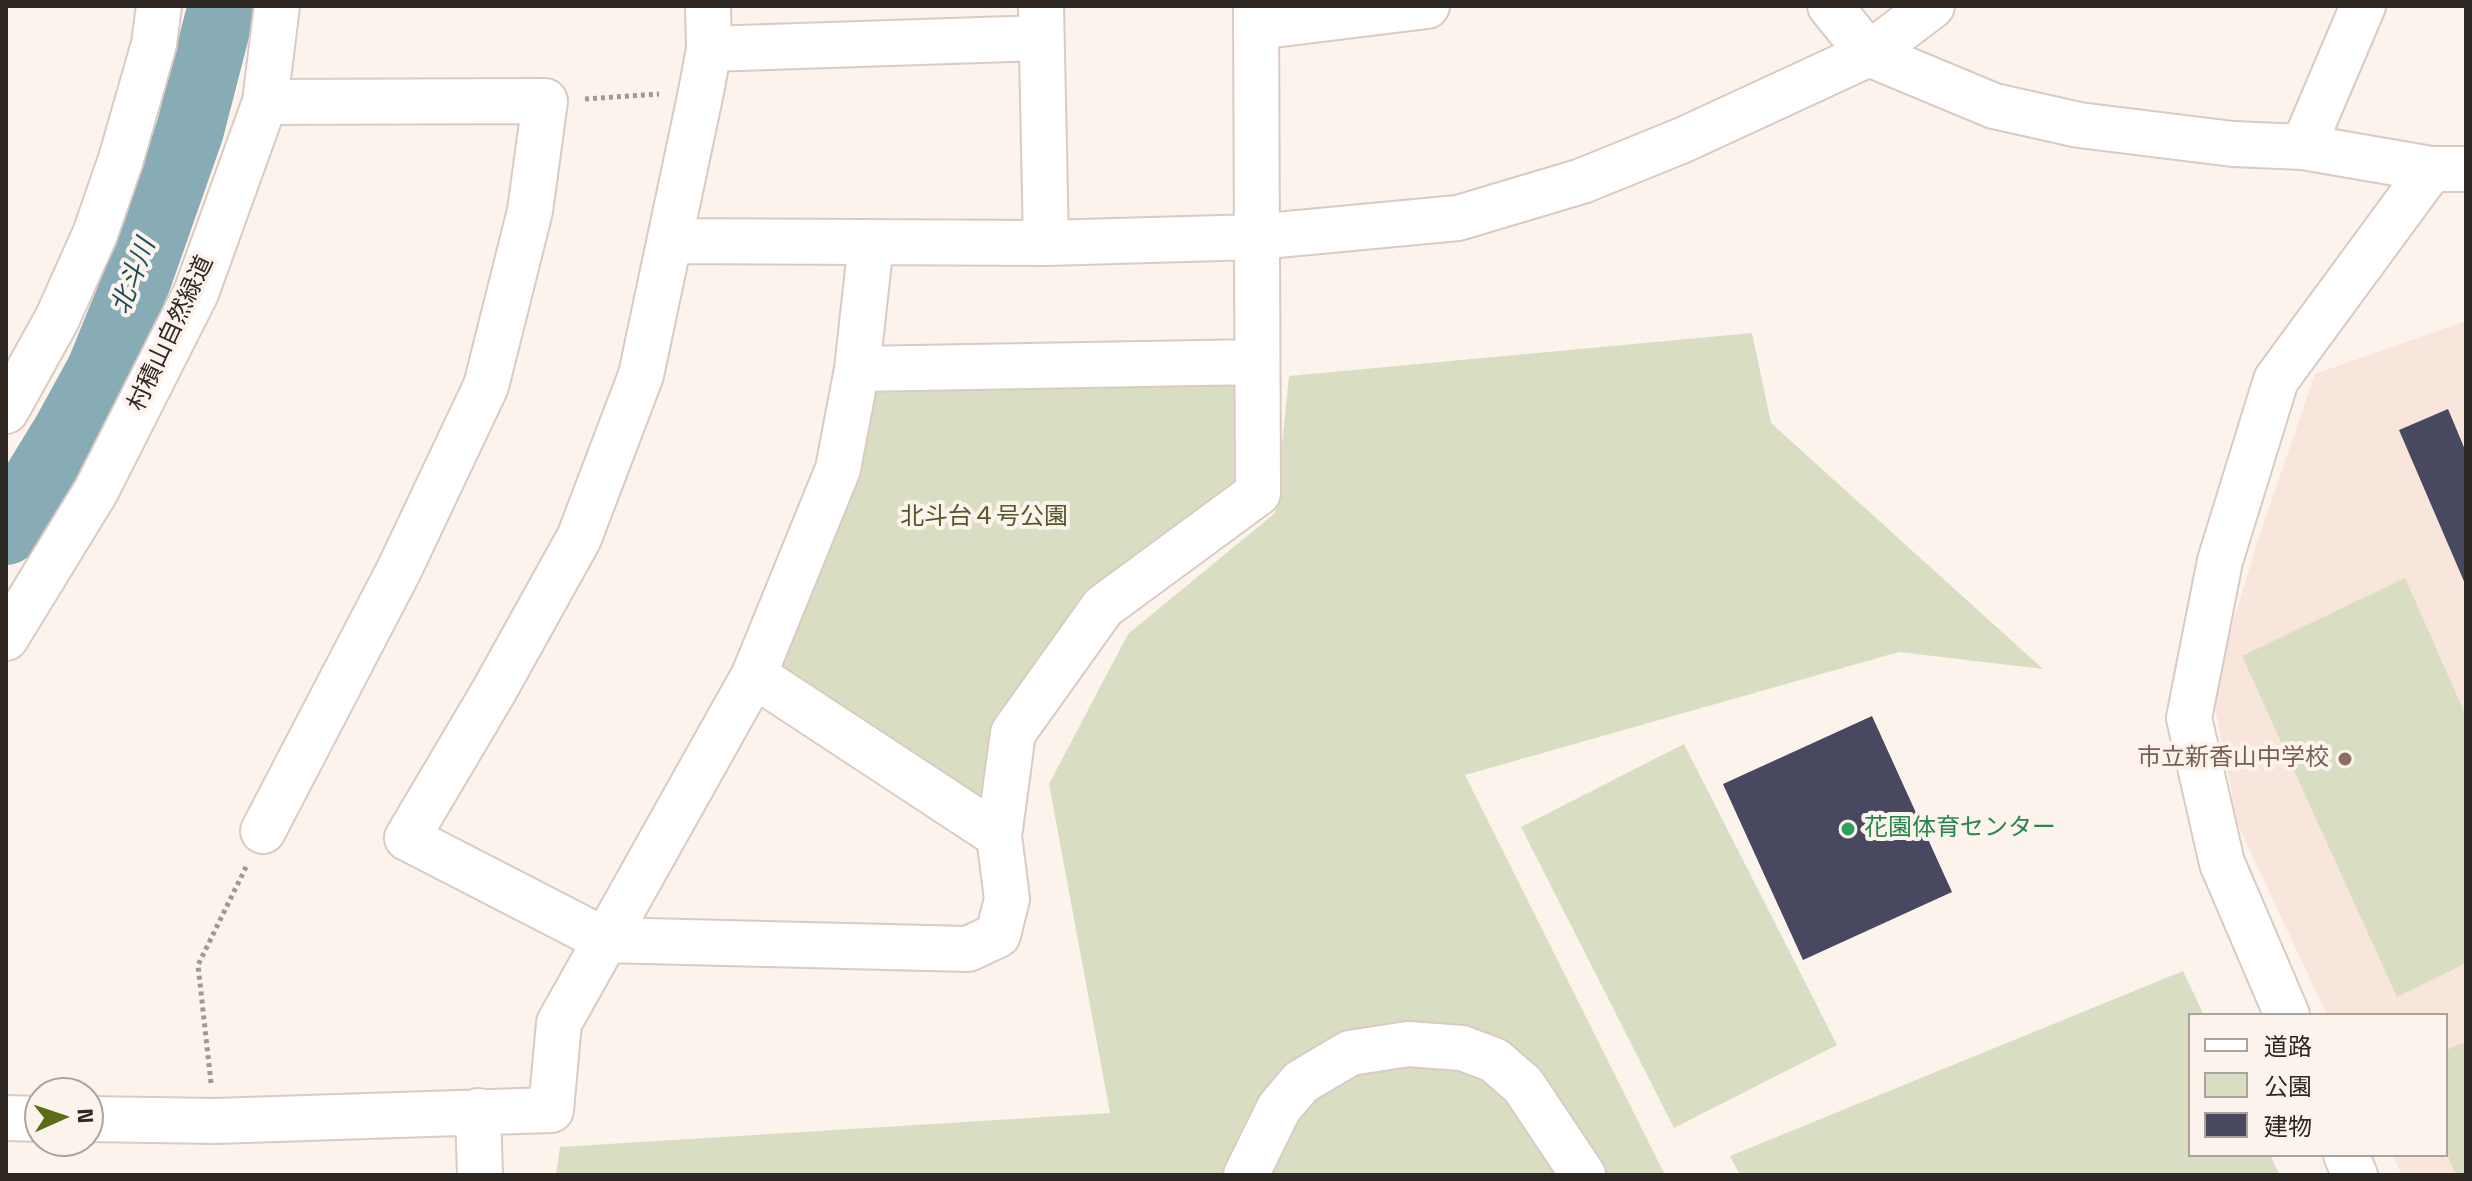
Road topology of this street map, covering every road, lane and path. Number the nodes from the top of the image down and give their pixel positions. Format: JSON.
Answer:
{"nodes":[{"id":1,"x":159,"y":6,"type":"edge"},
{"id":2,"x":277,"y":6,"type":"edge"},
{"id":3,"x":708,"y":6,"type":"edge"},
{"id":4,"x":1427,"y":6,"type":"edge"},
{"id":5,"x":1830,"y":6,"type":"edge"},
{"id":6,"x":1932,"y":6,"type":"edge"},
{"id":7,"x":2363,"y":6,"type":"edge"},
{"id":8,"x":1257,"y":16,"type":"edge"},
{"id":9,"x":1041,"y":22,"type":"edge"},
{"id":10,"x":709,"y":49,"type":"junction"},
{"id":11,"x":1869,"y":54,"type":"junction"},
{"id":12,"x":701,"y":92,"type":"junction"},
{"id":13,"x":545,"y":101,"type":"junction"},
{"id":14,"x":265,"y":102,"type":"junction"},
{"id":15,"x":2303,"y":147,"type":"junction"},
{"id":16,"x":2448,"y":169,"type":"edge"},
{"id":17,"x":1256,"y":237,"type":"junction"},
{"id":18,"x":671,"y":241,"type":"junction"},
{"id":19,"x":871,"y":243,"type":"junction"},
{"id":20,"x":1046,"y":243,"type":"junction"},
{"id":21,"x":1257,"y":362,"type":"junction"},
{"id":22,"x":857,"y":369,"type":"junction"},
{"id":23,"x":12,"y":384,"type":"edge"},
{"id":24,"x":6,"y":638,"type":"edge"},
{"id":25,"x":754,"y":675,"type":"junction"},
{"id":26,"x":263,"y":831,"type":"joint"},
{"id":27,"x":999,"y":836,"type":"junction"},
{"id":28,"x":605,"y":940,"type":"junction"},
{"id":29,"x":2286,"y":1013,"type":"edge"},
{"id":30,"x":478,"y":1111,"type":"junction"},
{"id":31,"x":104,"y":1119,"type":"edge"},
{"id":32,"x":215,"y":1121,"type":"junction"},
{"id":33,"x":480,"y":1175,"type":"edge"},
{"id":34,"x":1246,"y":1175,"type":"edge"},
{"id":35,"x":1583,"y":1175,"type":"edge"}],
"edges":[{"from":1,"to":23,"type":"street"},
{"from":2,"to":14,"type":"street","name":"村積山自然緑道"},
{"from":3,"to":10,"type":"street"},
{"from":4,"to":8,"type":"street"},
{"from":5,"to":11,"type":"street"},
{"from":6,"to":11,"type":"street"},
{"from":7,"to":15,"type":"street"},
{"from":8,"to":17,"type":"street"},
{"from":9,"to":10,"type":"street"},
{"from":9,"to":20,"type":"street"},
{"from":10,"to":12,"type":"street"},
{"from":11,"to":15,"type":"street"},
{"from":11,"to":17,"type":"street"},
{"from":12,"to":13,"type":"path"},
{"from":12,"to":18,"type":"street"},
{"from":13,"to":14,"type":"street"},
{"from":13,"to":26,"type":"street"},
{"from":14,"to":24,"type":"street","name":"村積山自然緑道"},
{"from":15,"to":16,"type":"street"},
{"from":16,"to":29,"type":"street"},
{"from":17,"to":20,"type":"street"},
{"from":17,"to":21,"type":"street"},
{"from":18,"to":19,"type":"street"},
{"from":18,"to":28,"type":"street"},
{"from":19,"to":20,"type":"street"},
{"from":19,"to":22,"type":"street"},
{"from":21,"to":22,"type":"street"},
{"from":21,"to":27,"type":"street"},
{"from":22,"to":25,"type":"street"},
{"from":25,"to":27,"type":"street"},
{"from":25,"to":28,"type":"street"},
{"from":26,"to":32,"type":"path"},
{"from":27,"to":28,"type":"street"},
{"from":28,"to":30,"type":"street"},
{"from":30,"to":32,"type":"street"},
{"from":30,"to":33,"type":"street"},
{"from":31,"to":32,"type":"street"},
{"from":34,"to":35,"type":"street"}]}
